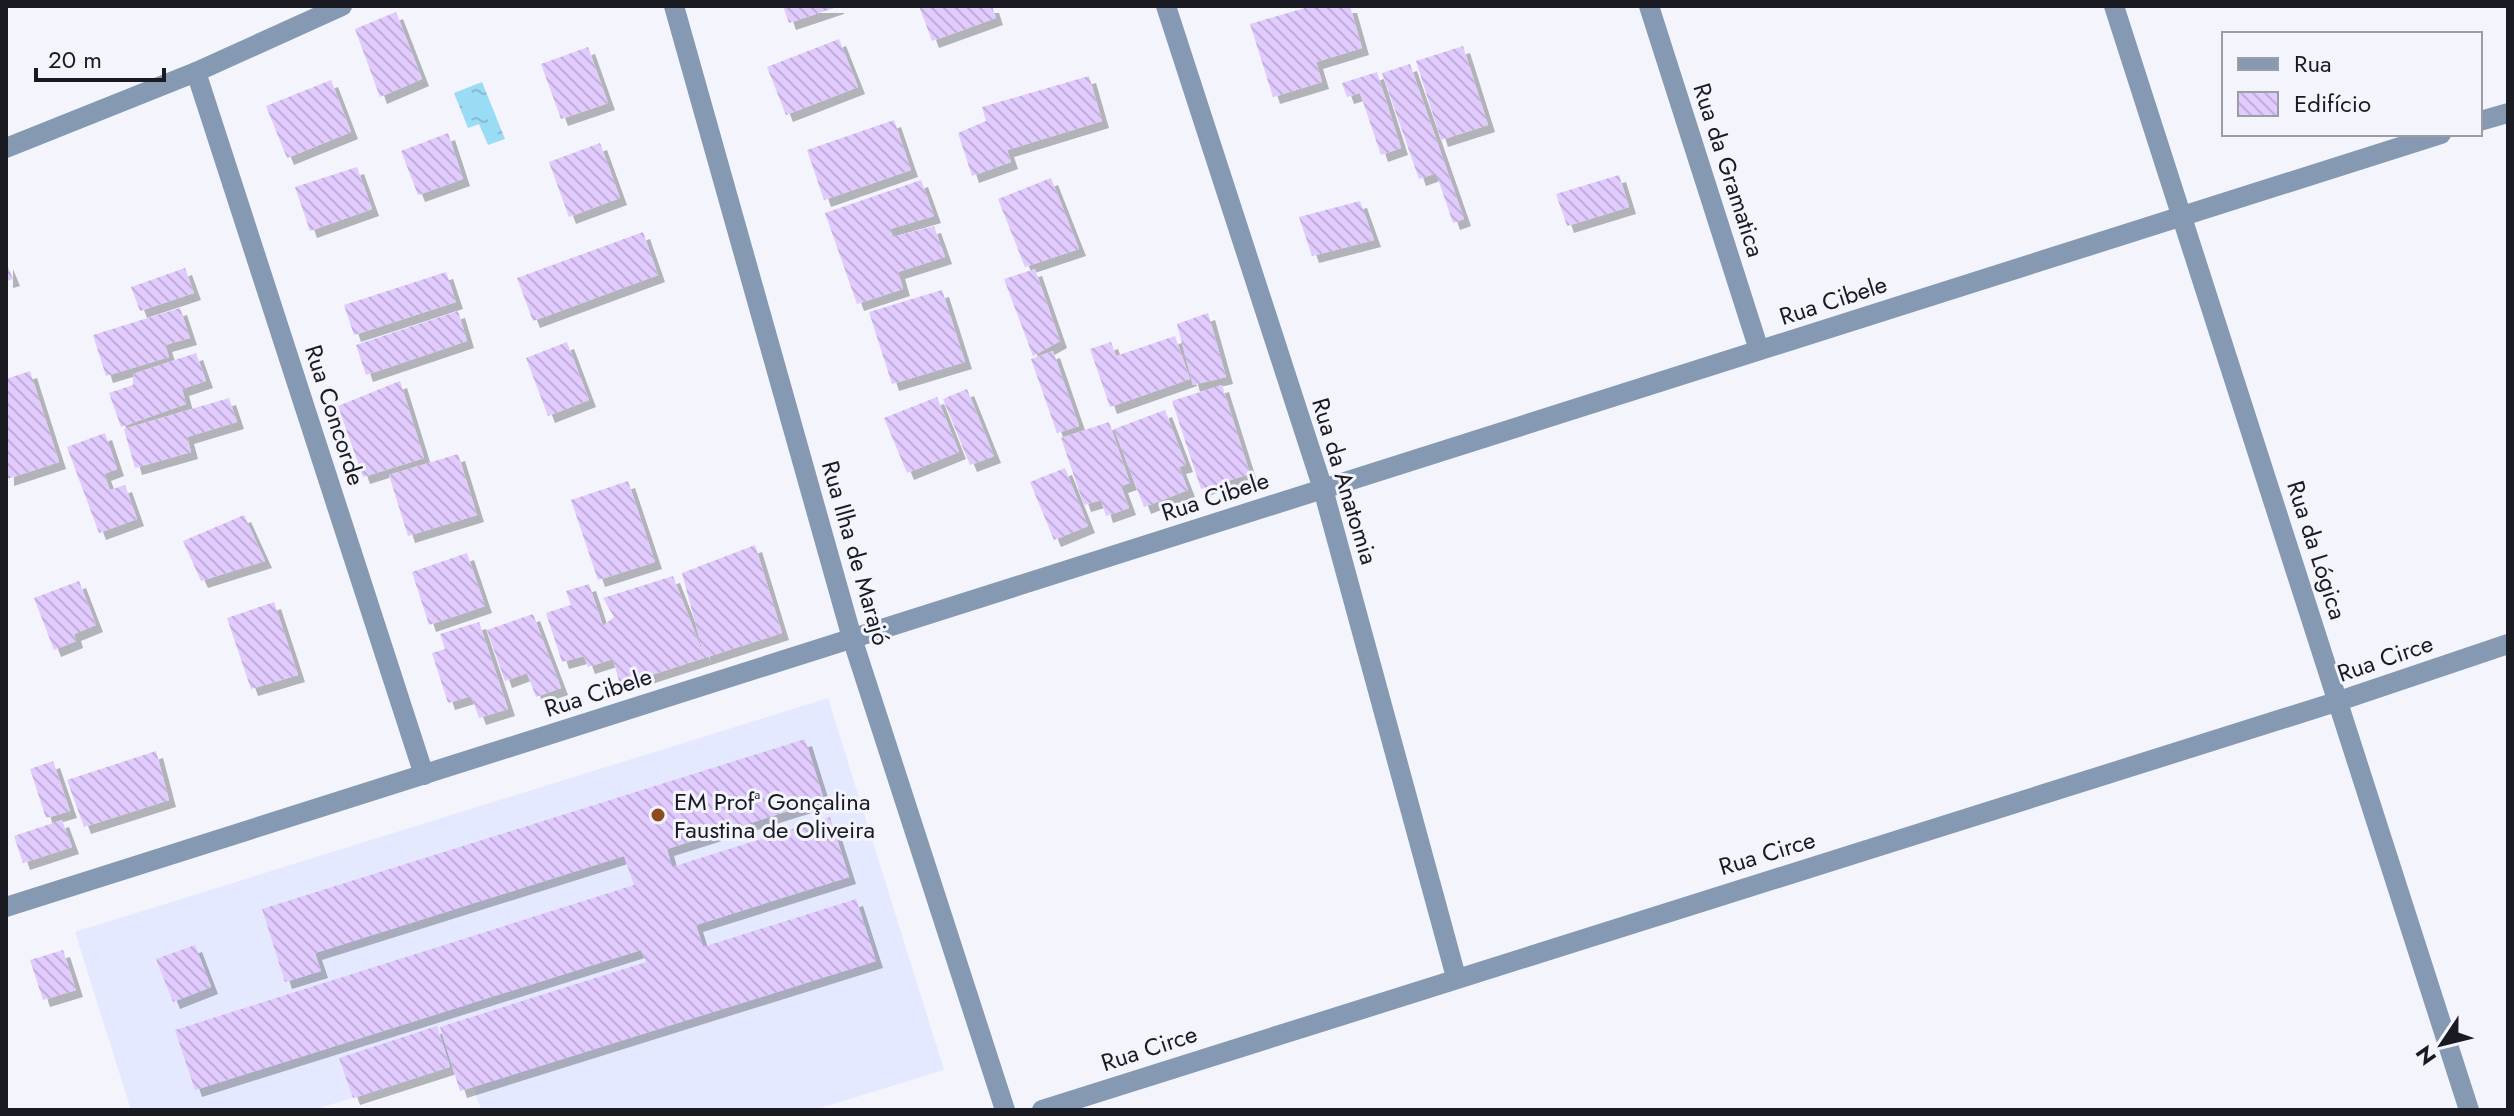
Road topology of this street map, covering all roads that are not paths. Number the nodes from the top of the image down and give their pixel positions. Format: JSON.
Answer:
{"nodes":[{"id":1,"x":342,"y":6,"type":"edge"},
{"id":2,"x":674,"y":6,"type":"edge"},
{"id":3,"x":1166,"y":6,"type":"edge"},
{"id":4,"x":1649,"y":6,"type":"edge"},
{"id":5,"x":2114,"y":6,"type":"edge"},
{"id":6,"x":196,"y":72,"type":"junction"},
{"id":7,"x":2508,"y":113,"type":"edge"},
{"id":8,"x":2482,"y":120,"type":"edge"},
{"id":9,"x":2435,"y":136,"type":"edge"},
{"id":10,"x":6,"y":148,"type":"edge"},
{"id":11,"x":2182,"y":216,"type":"junction"},
{"id":12,"x":1759,"y":350,"type":"junction"},
{"id":13,"x":1323,"y":489,"type":"junction"},
{"id":14,"x":852,"y":638,"type":"junction"},
{"id":15,"x":2508,"y":644,"type":"edge"},
{"id":16,"x":2339,"y":701,"type":"junction"},
{"id":17,"x":424,"y":775,"type":"junction"},
{"id":18,"x":6,"y":907,"type":"edge"},
{"id":19,"x":1456,"y":977,"type":"junction"},
{"id":20,"x":1005,"y":1110,"type":"edge"},
{"id":21,"x":1042,"y":1110,"type":"edge"},
{"id":22,"x":2469,"y":1110,"type":"edge"}],
"edges":[{"from":1,"to":6,"type":"street"},
{"from":2,"to":14,"type":"street","name":"Rua Ilha de Marajó"},
{"from":3,"to":13,"type":"street","name":"Rua da Anatomia"},
{"from":4,"to":12,"type":"street","name":"Rua da Gramatica"},
{"from":5,"to":11,"type":"street","name":"Rua da Lógica"},
{"from":6,"to":10,"type":"street"},
{"from":6,"to":17,"type":"street","name":"Rua Concorde"},
{"from":7,"to":8,"type":"street"},
{"from":9,"to":11,"type":"street","name":"Rua Cibele"},
{"from":11,"to":12,"type":"street","name":"Rua Cibele"},
{"from":11,"to":16,"type":"street","name":"Rua da Lógica"},
{"from":12,"to":13,"type":"street","name":"Rua Cibele"},
{"from":13,"to":14,"type":"street","name":"Rua Cibele"},
{"from":13,"to":19,"type":"street","name":"Rua da Anatomia"},
{"from":14,"to":17,"type":"street","name":"Rua Cibele"},
{"from":14,"to":20,"type":"street","name":"Rua Ilha de Marajó"},
{"from":15,"to":16,"type":"street","name":"Rua Circe"},
{"from":16,"to":19,"type":"street","name":"Rua Circe"},
{"from":16,"to":22,"type":"street","name":"Rua da Lógica"},
{"from":17,"to":18,"type":"street","name":"Rua Cibele"},
{"from":19,"to":21,"type":"street","name":"Rua Circe"}]}
